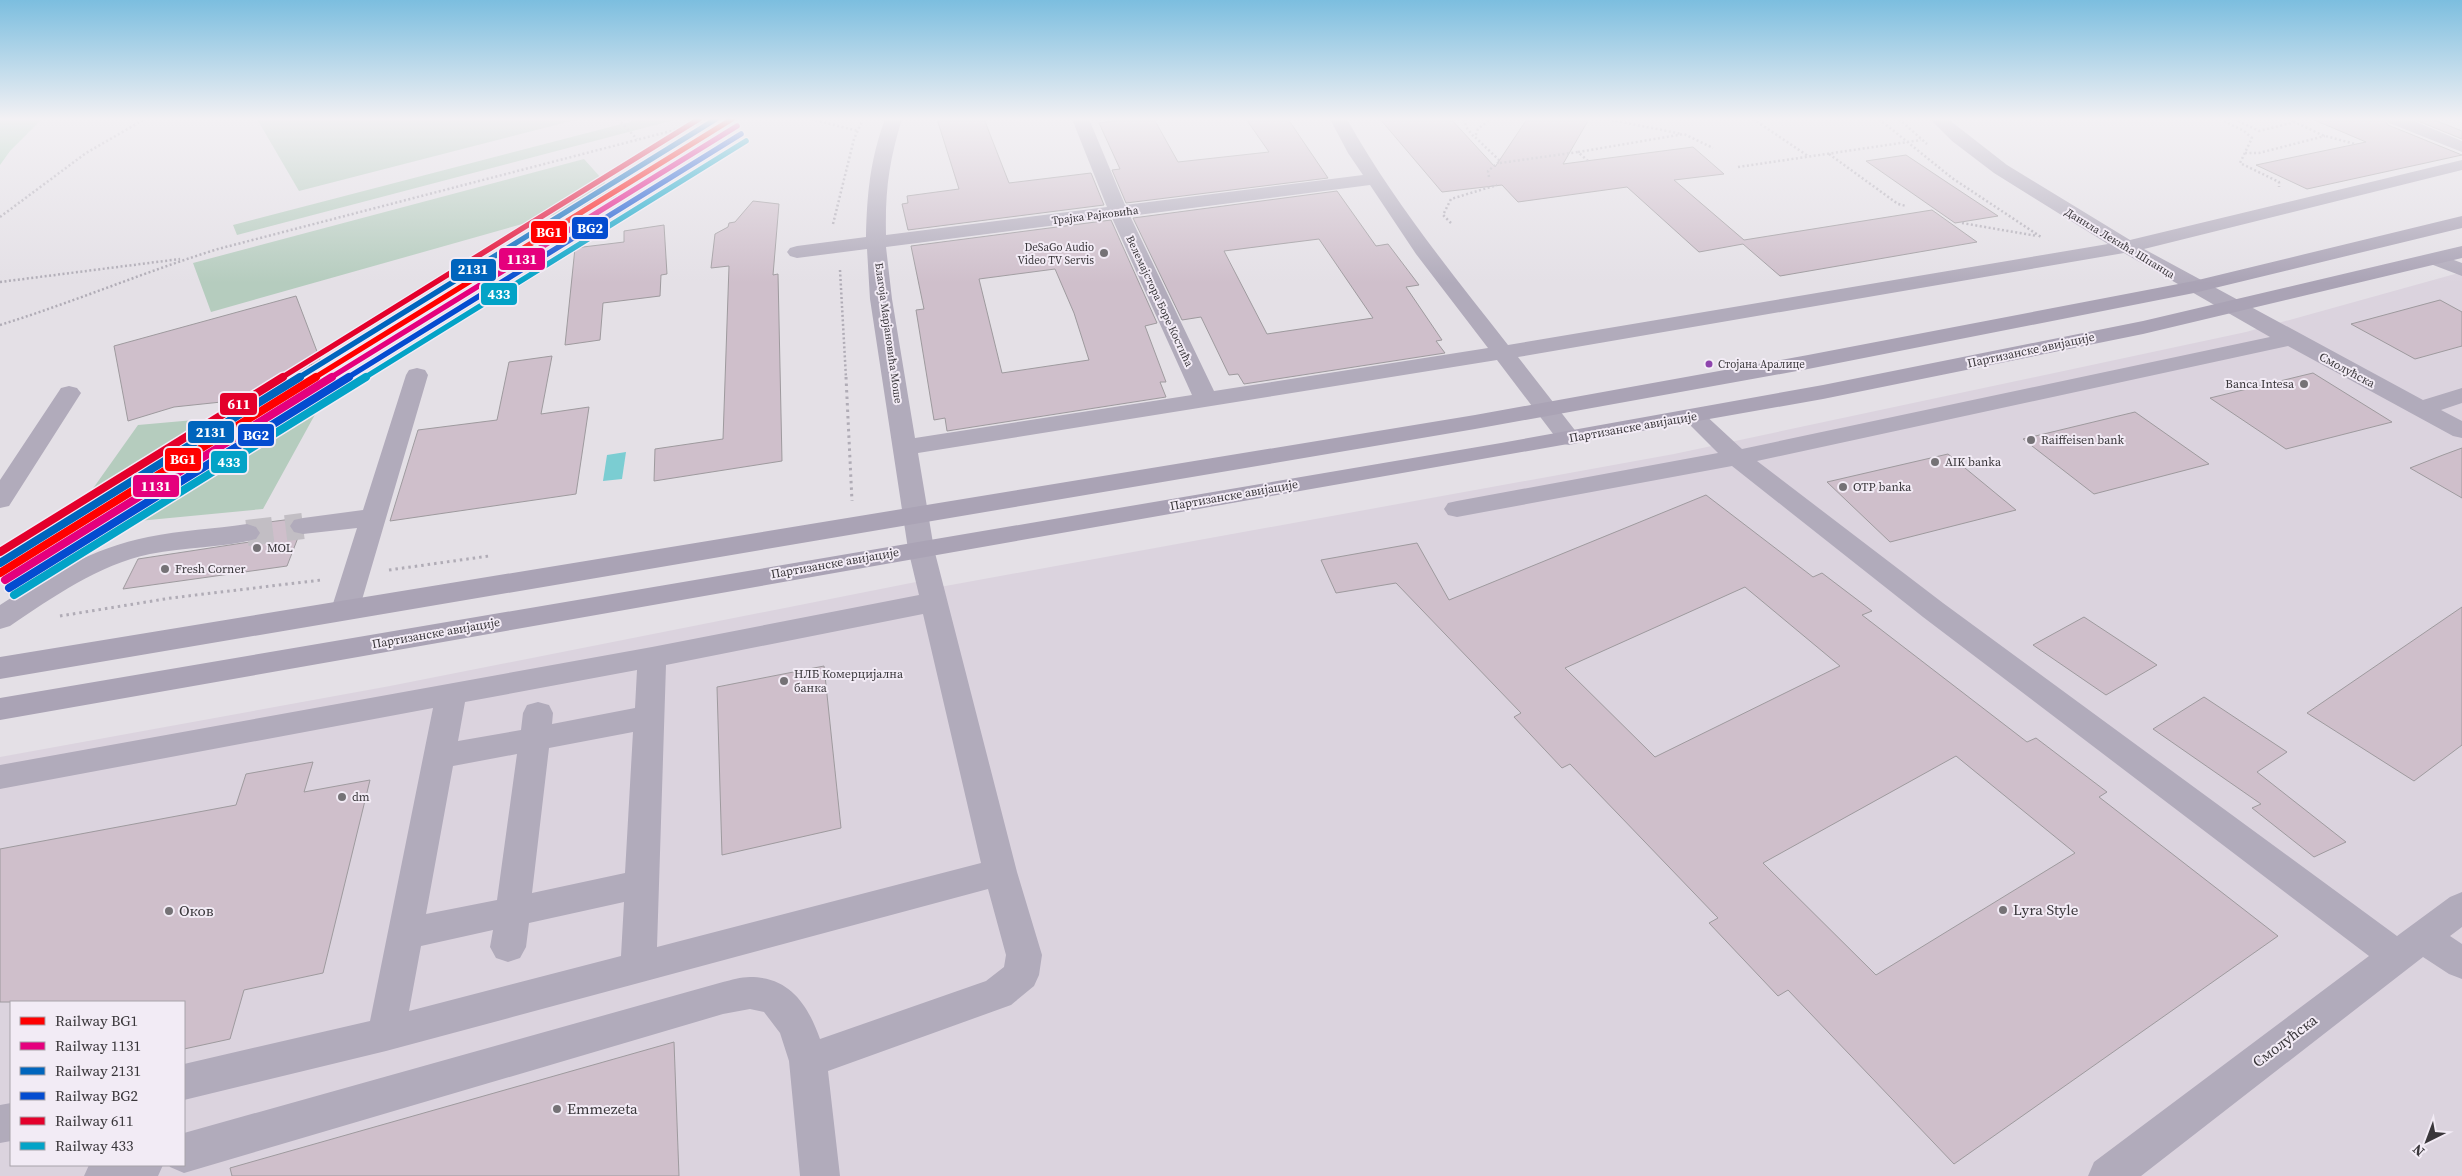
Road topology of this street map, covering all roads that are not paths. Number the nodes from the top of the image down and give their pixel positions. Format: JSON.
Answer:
{"nodes":[{"id":1,"x":879,"y":174,"type":"edge"},
{"id":2,"x":1103,"y":174,"type":"edge"},
{"id":3,"x":1371,"y":174,"type":"edge"},
{"id":4,"x":2010,"y":174,"type":"edge"},
{"id":5,"x":2422,"y":174,"type":"edge"},
{"id":6,"x":1374,"y":179,"type":"junction"},
{"id":7,"x":1119,"y":212,"type":"junction"},
{"id":8,"x":2462,"y":222,"type":"edge"},
{"id":9,"x":876,"y":242,"type":"junction"},
{"id":10,"x":2126,"y":247,"type":"junction"},
{"id":11,"x":796,"y":252,"type":"dead end"},
{"id":12,"x":2462,"y":252,"type":"edge"},
{"id":13,"x":2435,"y":259,"type":"junction"},
{"id":14,"x":2462,"y":270,"type":"edge"},
{"id":15,"x":2194,"y":287,"type":"junction"},
{"id":16,"x":2233,"y":308,"type":"junction"},
{"id":17,"x":2290,"y":339,"type":"junction"},
{"id":18,"x":1501,"y":353,"type":"junction"},
{"id":19,"x":417,"y":375,"type":"dead end"},
{"id":20,"x":69,"y":393,"type":"dead end"},
{"id":21,"x":2462,"y":395,"type":"edge"},
{"id":22,"x":1206,"y":399,"type":"junction"},
{"id":23,"x":1545,"y":409,"type":"junction"},
{"id":24,"x":2420,"y":409,"type":"junction"},
{"id":25,"x":1694,"y":417,"type":"junction"},
{"id":26,"x":2462,"y":432,"type":"edge"},
{"id":27,"x":1569,"y":438,"type":"junction"},
{"id":28,"x":906,"y":447,"type":"junction"},
{"id":29,"x":1736,"y":457,"type":"junction"},
{"id":30,"x":0,"y":500,"type":"edge"},
{"id":31,"x":1457,"y":509,"type":"dead end"},
{"id":32,"x":915,"y":514,"type":"junction"},
{"id":33,"x":375,"y":517,"type":"junction"},
{"id":34,"x":303,"y":526,"type":"tunnel mouth"},
{"id":35,"x":247,"y":533,"type":"tunnel mouth"},
{"id":36,"x":921,"y":549,"type":"junction"},
{"id":37,"x":934,"y":602,"type":"junction"},
{"id":38,"x":346,"y":610,"type":"junction"},
{"id":39,"x":0,"y":619,"type":"edge"},
{"id":40,"x":652,"y":657,"type":"junction"},
{"id":41,"x":0,"y":668,"type":"edge"},
{"id":42,"x":451,"y":695,"type":"junction"},
{"id":43,"x":0,"y":710,"type":"edge"},
{"id":44,"x":649,"y":726,"type":"junction"},
{"id":45,"x":542,"y":734,"type":"junction"},
{"id":46,"x":439,"y":757,"type":"junction"},
{"id":47,"x":0,"y":776,"type":"edge"},
{"id":48,"x":1000,"y":872,"type":"junction"},
{"id":49,"x":643,"y":874,"type":"junction"},
{"id":50,"x":537,"y":887,"type":"dead end"},
{"id":51,"x":2462,"y":907,"type":"edge"},
{"id":52,"x":513,"y":911,"type":"junction"},
{"id":53,"x":405,"y":934,"type":"junction"},
{"id":54,"x":508,"y":947,"type":"dead end"},
{"id":55,"x":2410,"y":947,"type":"junction"},
{"id":56,"x":2462,"y":963,"type":"edge"},
{"id":57,"x":638,"y":967,"type":"junction"},
{"id":58,"x":386,"y":1034,"type":"junction"},
{"id":59,"x":808,"y":1061,"type":"junction"},
{"id":60,"x":185,"y":1082,"type":"edge"},
{"id":61,"x":185,"y":1153,"type":"edge"},
{"id":62,"x":139,"y":1166,"type":"edge"},
{"id":63,"x":104,"y":1176,"type":"edge"},
{"id":64,"x":820,"y":1176,"type":"edge"},
{"id":65,"x":2108,"y":1176,"type":"edge"}],
"edges":[{"from":1,"to":9,"type":"street","name":"Благоја Марјановића Моше"},
{"from":2,"to":7,"type":"street","name":"Велемајстора Боре Костића"},
{"from":3,"to":6,"type":"street"},
{"from":4,"to":10,"type":"street","name":"Данила Лекића Шпанца"},
{"from":5,"to":10,"type":"street"},
{"from":6,"to":7,"type":"street","name":"Трајка Рајковића"},
{"from":6,"to":18,"type":"street"},
{"from":7,"to":9,"type":"street","name":"Трајка Рајковића"},
{"from":7,"to":22,"type":"street","name":"Велемајстора Боре Костића"},
{"from":8,"to":15,"type":"main road"},
{"from":9,"to":11,"type":"street","name":"Трајка Рајковића"},
{"from":9,"to":28,"type":"street","name":"Благоја Марјановића Моше"},
{"from":10,"to":15,"type":"street","name":"Данила Лекића Шпанца"},
{"from":10,"to":18,"type":"street"},
{"from":12,"to":13,"type":"main road","name":"Партизанске авијације"},
{"from":13,"to":14,"type":"street"},
{"from":13,"to":16,"type":"main road","name":"Партизанске авијације"},
{"from":15,"to":16,"type":"street","name":"Данила Лекића Шпанца"},
{"from":15,"to":23,"type":"main road"},
{"from":16,"to":17,"type":"street","name":"Смолућска"},
{"from":16,"to":25,"type":"main road","name":"Партизанске авијације"},
{"from":17,"to":24,"type":"street","name":"Смолућска"},
{"from":17,"to":29,"type":"street"},
{"from":18,"to":22,"type":"street"},
{"from":18,"to":23,"type":"street"},
{"from":19,"to":33,"type":"street"},
{"from":20,"to":30,"type":"street"},
{"from":21,"to":24,"type":"street"},
{"from":22,"to":28,"type":"street"},
{"from":23,"to":27,"type":"street"},
{"from":23,"to":32,"type":"main road"},
{"from":24,"to":26,"type":"street","name":"Смолућска"},
{"from":25,"to":27,"type":"main road","name":"Партизанске авијације"},
{"from":25,"to":29,"type":"street"},
{"from":27,"to":36,"type":"main road","name":"Партизанске авијације"},
{"from":28,"to":32,"type":"street","name":"Благоја Марјановића Моше"},
{"from":29,"to":31,"type":"street"},
{"from":29,"to":55,"type":"street"},
{"from":32,"to":36,"type":"street","name":"Благоја Марјановића Моше"},
{"from":32,"to":38,"type":"main road"},
{"from":33,"to":34,"type":"street"},
{"from":33,"to":38,"type":"street"},
{"from":35,"to":39,"type":"street"},
{"from":36,"to":37,"type":"street","name":"Благоја Марјановића Моше"},
{"from":36,"to":43,"type":"main road","name":"Партизанске авијације"},
{"from":37,"to":40,"type":"street"},
{"from":37,"to":48,"type":"street","name":"Благоја Марјановића Моше"},
{"from":38,"to":41,"type":"main road"},
{"from":40,"to":42,"type":"street"},
{"from":40,"to":44,"type":"street"},
{"from":42,"to":46,"type":"street"},
{"from":42,"to":47,"type":"street"},
{"from":44,"to":45,"type":"street"},
{"from":44,"to":49,"type":"street"},
{"from":45,"to":46,"type":"street"},
{"from":45,"to":52,"type":"street"},
{"from":46,"to":53,"type":"street"},
{"from":48,"to":57,"type":"street"},
{"from":48,"to":59,"type":"street","name":"Благоја Марјановића Моше"},
{"from":49,"to":50,"type":"street"},
{"from":49,"to":52,"type":"street"},
{"from":49,"to":57,"type":"street"},
{"from":51,"to":55,"type":"street","name":"Смолућска"},
{"from":52,"to":53,"type":"street"},
{"from":52,"to":54,"type":"street"},
{"from":53,"to":58,"type":"street"},
{"from":55,"to":56,"type":"street"},
{"from":55,"to":65,"type":"street","name":"Смолућска"},
{"from":57,"to":58,"type":"street"},
{"from":58,"to":60,"type":"street"},
{"from":59,"to":61,"type":"street"},
{"from":59,"to":64,"type":"street"},
{"from":62,"to":63,"type":"street"}]}
